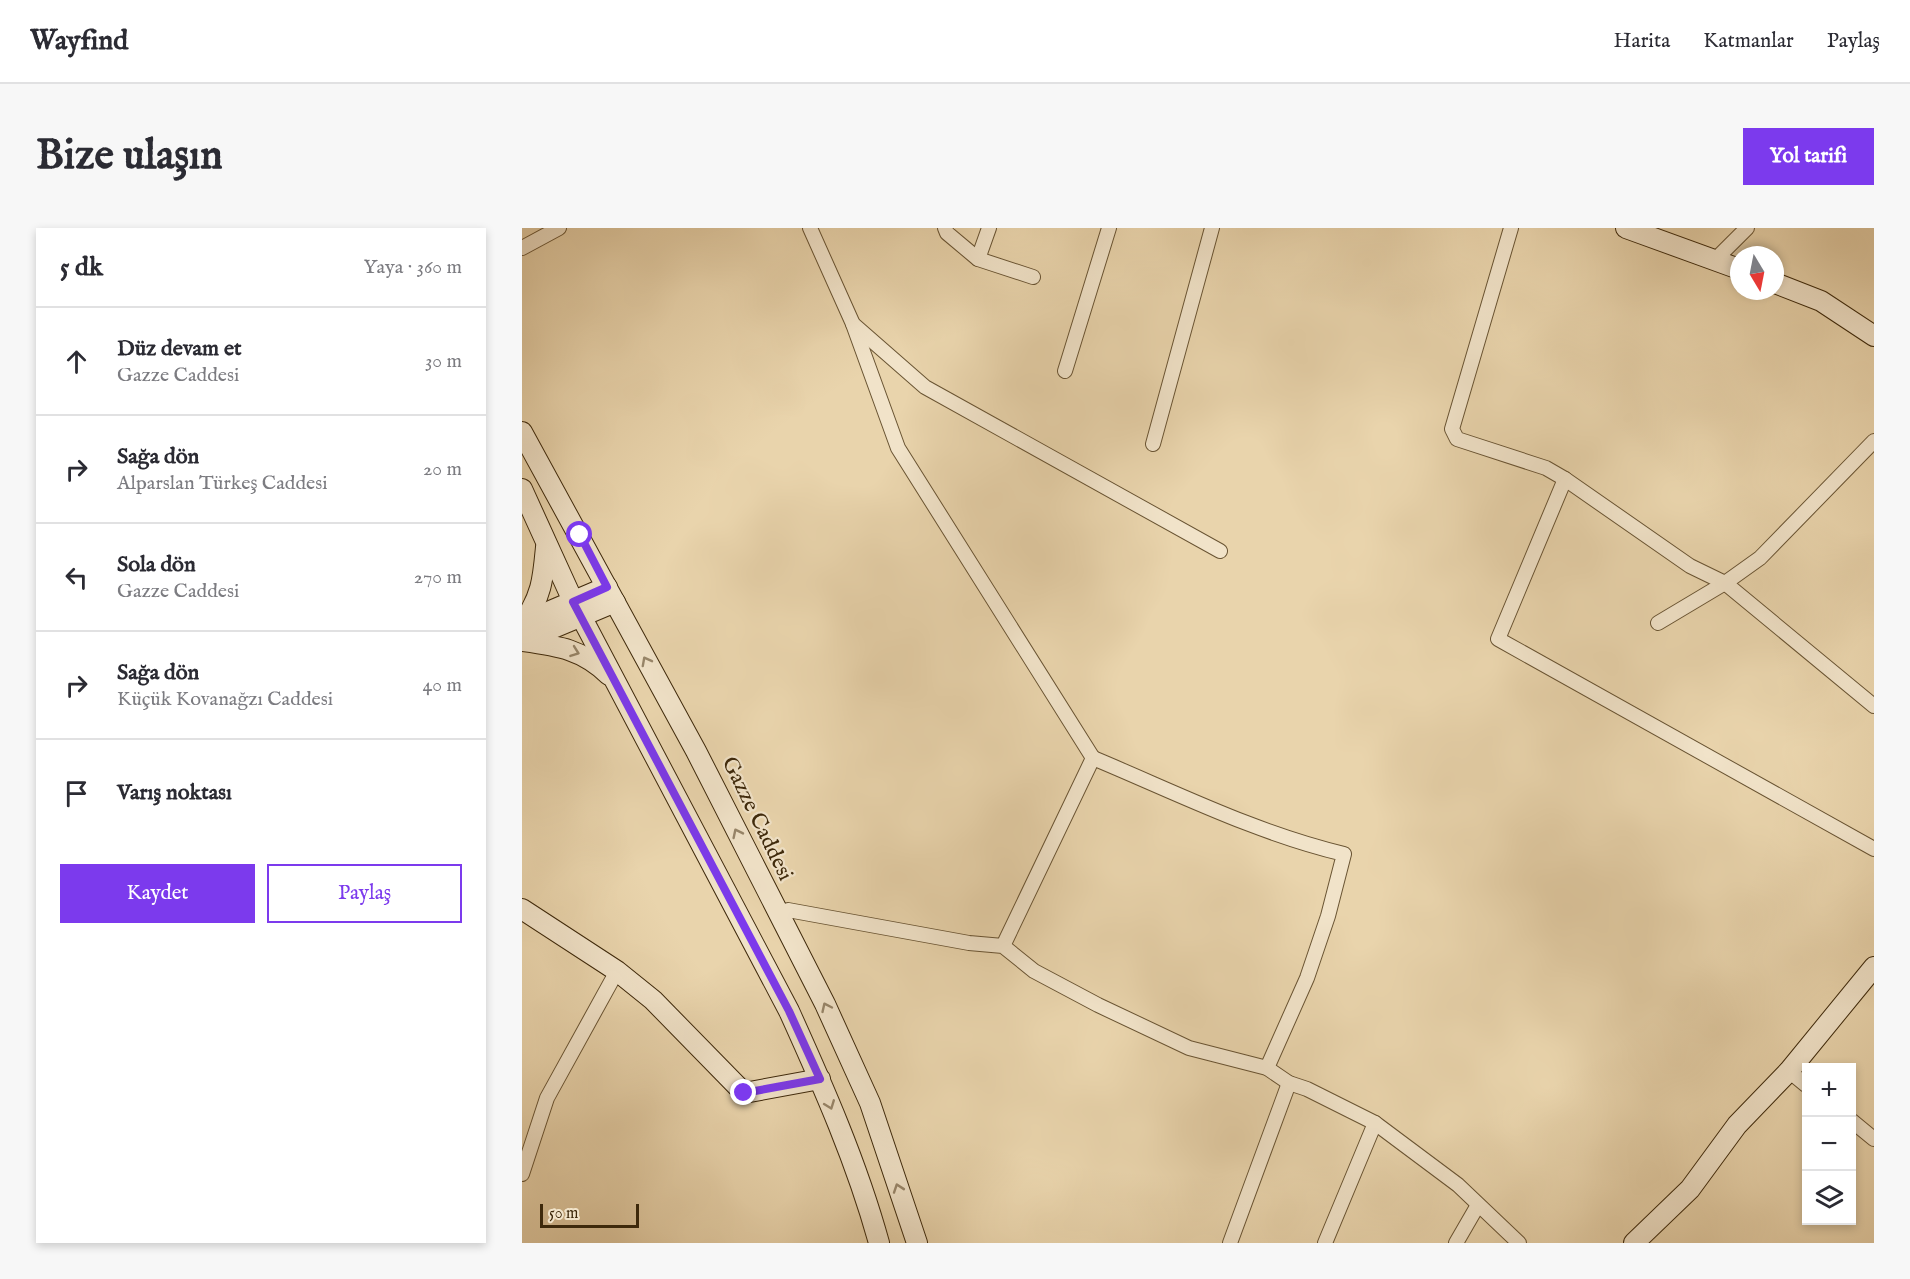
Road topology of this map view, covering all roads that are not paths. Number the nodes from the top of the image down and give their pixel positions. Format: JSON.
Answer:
{"nodes":[{"id":1,"x":559,"y":228,"type":"edge"},
{"id":2,"x":810,"y":228,"type":"edge"},
{"id":3,"x":945,"y":228,"type":"edge"},
{"id":4,"x":989,"y":228,"type":"edge"},
{"id":5,"x":1109,"y":228,"type":"edge"},
{"id":6,"x":1212,"y":228,"type":"edge"},
{"id":7,"x":1511,"y":228,"type":"edge"},
{"id":8,"x":1627,"y":228,"type":"edge"},
{"id":9,"x":1747,"y":228,"type":"edge"},
{"id":10,"x":522,"y":248,"type":"edge"},
{"id":11,"x":978,"y":259,"type":"junction"},
{"id":12,"x":1715,"y":260,"type":"junction"},
{"id":13,"x":1730,"y":266,"type":"edge"},
{"id":14,"x":1033,"y":277,"type":"dead end"},
{"id":15,"x":1784,"y":287,"type":"edge"},
{"id":16,"x":853,"y":324,"type":"junction"},
{"id":17,"x":1874,"y":336,"type":"edge"},
{"id":18,"x":1065,"y":371,"type":"dead end"},
{"id":19,"x":522,"y":432,"type":"edge"},
{"id":20,"x":1874,"y":441,"type":"edge"},
{"id":21,"x":1153,"y":444,"type":"dead end"},
{"id":22,"x":1565,"y":479,"type":"junction"},
{"id":23,"x":522,"y":489,"type":"edge"},
{"id":24,"x":546,"y":544,"type":"junction"},
{"id":25,"x":1220,"y":551,"type":"dead end"},
{"id":26,"x":1725,"y":583,"type":"junction"},
{"id":27,"x":611,"y":595,"type":"junction"},
{"id":28,"x":577,"y":608,"type":"junction"},
{"id":29,"x":1658,"y":623,"type":"dead end"},
{"id":30,"x":522,"y":632,"type":"edge"},
{"id":31,"x":618,"y":683,"type":"junction"},
{"id":32,"x":1874,"y":705,"type":"edge"},
{"id":33,"x":1093,"y":758,"type":"junction"},
{"id":34,"x":1874,"y":849,"type":"edge"},
{"id":35,"x":522,"y":909,"type":"edge"},
{"id":36,"x":777,"y":914,"type":"junction"},
{"id":37,"x":1003,"y":946,"type":"junction"},
{"id":38,"x":1874,"y":967,"type":"edge"},
{"id":39,"x":617,"y":971,"type":"junction"},
{"id":40,"x":1267,"y":1068,"type":"junction"},
{"id":41,"x":1789,"y":1071,"type":"junction"},
{"id":42,"x":820,"y":1079,"type":"junction"},
{"id":43,"x":1802,"y":1082,"type":"edge"},
{"id":44,"x":1289,"y":1083,"type":"junction"},
{"id":45,"x":1375,"y":1123,"type":"junction"},
{"id":46,"x":1856,"y":1125,"type":"edge"},
{"id":47,"x":1874,"y":1139,"type":"edge"},
{"id":48,"x":522,"y":1174,"type":"edge"},
{"id":49,"x":1478,"y":1205,"type":"junction"},
{"id":50,"x":919,"y":1240,"type":"edge"},
{"id":51,"x":1636,"y":1242,"type":"edge"},
{"id":52,"x":879,"y":1243,"type":"edge"},
{"id":53,"x":1230,"y":1243,"type":"edge"},
{"id":54,"x":1325,"y":1243,"type":"edge"},
{"id":55,"x":1455,"y":1243,"type":"edge"},
{"id":56,"x":1519,"y":1243,"type":"edge"}],
"edges":[{"from":1,"to":10,"type":"street"},
{"from":2,"to":16,"type":"street"},
{"from":3,"to":11,"type":"street"},
{"from":4,"to":11,"type":"street"},
{"from":5,"to":18,"type":"street"},
{"from":6,"to":21,"type":"street"},
{"from":7,"to":22,"type":"street"},
{"from":8,"to":12,"type":"main road"},
{"from":9,"to":12,"type":"street"},
{"from":11,"to":14,"type":"street"},
{"from":12,"to":13,"type":"main road"},
{"from":15,"to":17,"type":"main road"},
{"from":16,"to":25,"type":"street"},
{"from":16,"to":33,"type":"street"},
{"from":19,"to":27,"type":"main road","name":"Gazze Caddesi"},
{"from":20,"to":26,"type":"street"},
{"from":22,"to":26,"type":"street"},
{"from":22,"to":34,"type":"street"},
{"from":23,"to":24,"type":"main road"},
{"from":24,"to":28,"type":"main road"},
{"from":24,"to":30,"type":"main road"},
{"from":26,"to":29,"type":"street"},
{"from":26,"to":32,"type":"street"},
{"from":27,"to":28,"type":"main road"},
{"from":36,"to":27,"type":"main road","name":"Gazze Caddesi","one_way":true},
{"from":28,"to":30,"type":"main road"},
{"from":28,"to":31,"type":"main road"},
{"from":30,"to":31,"type":"main road","one_way":true},
{"from":31,"to":42,"type":"main road"},
{"from":33,"to":37,"type":"street"},
{"from":33,"to":40,"type":"street"},
{"from":35,"to":39,"type":"main road"},
{"from":36,"to":37,"type":"street"},
{"from":50,"to":36,"type":"main road","name":"Gazze Caddesi","one_way":true},
{"from":37,"to":40,"type":"street"},
{"from":38,"to":41,"type":"main road"},
{"from":39,"to":42,"type":"main road"},
{"from":39,"to":48,"type":"street"},
{"from":40,"to":44,"type":"street"},
{"from":41,"to":43,"type":"street"},
{"from":41,"to":51,"type":"main road"},
{"from":42,"to":52,"type":"main road","one_way":true},
{"from":44,"to":45,"type":"street"},
{"from":44,"to":53,"type":"street"},
{"from":45,"to":49,"type":"street"},
{"from":45,"to":54,"type":"street"},
{"from":46,"to":47,"type":"street"},
{"from":49,"to":55,"type":"street"},
{"from":49,"to":56,"type":"street"}]}
